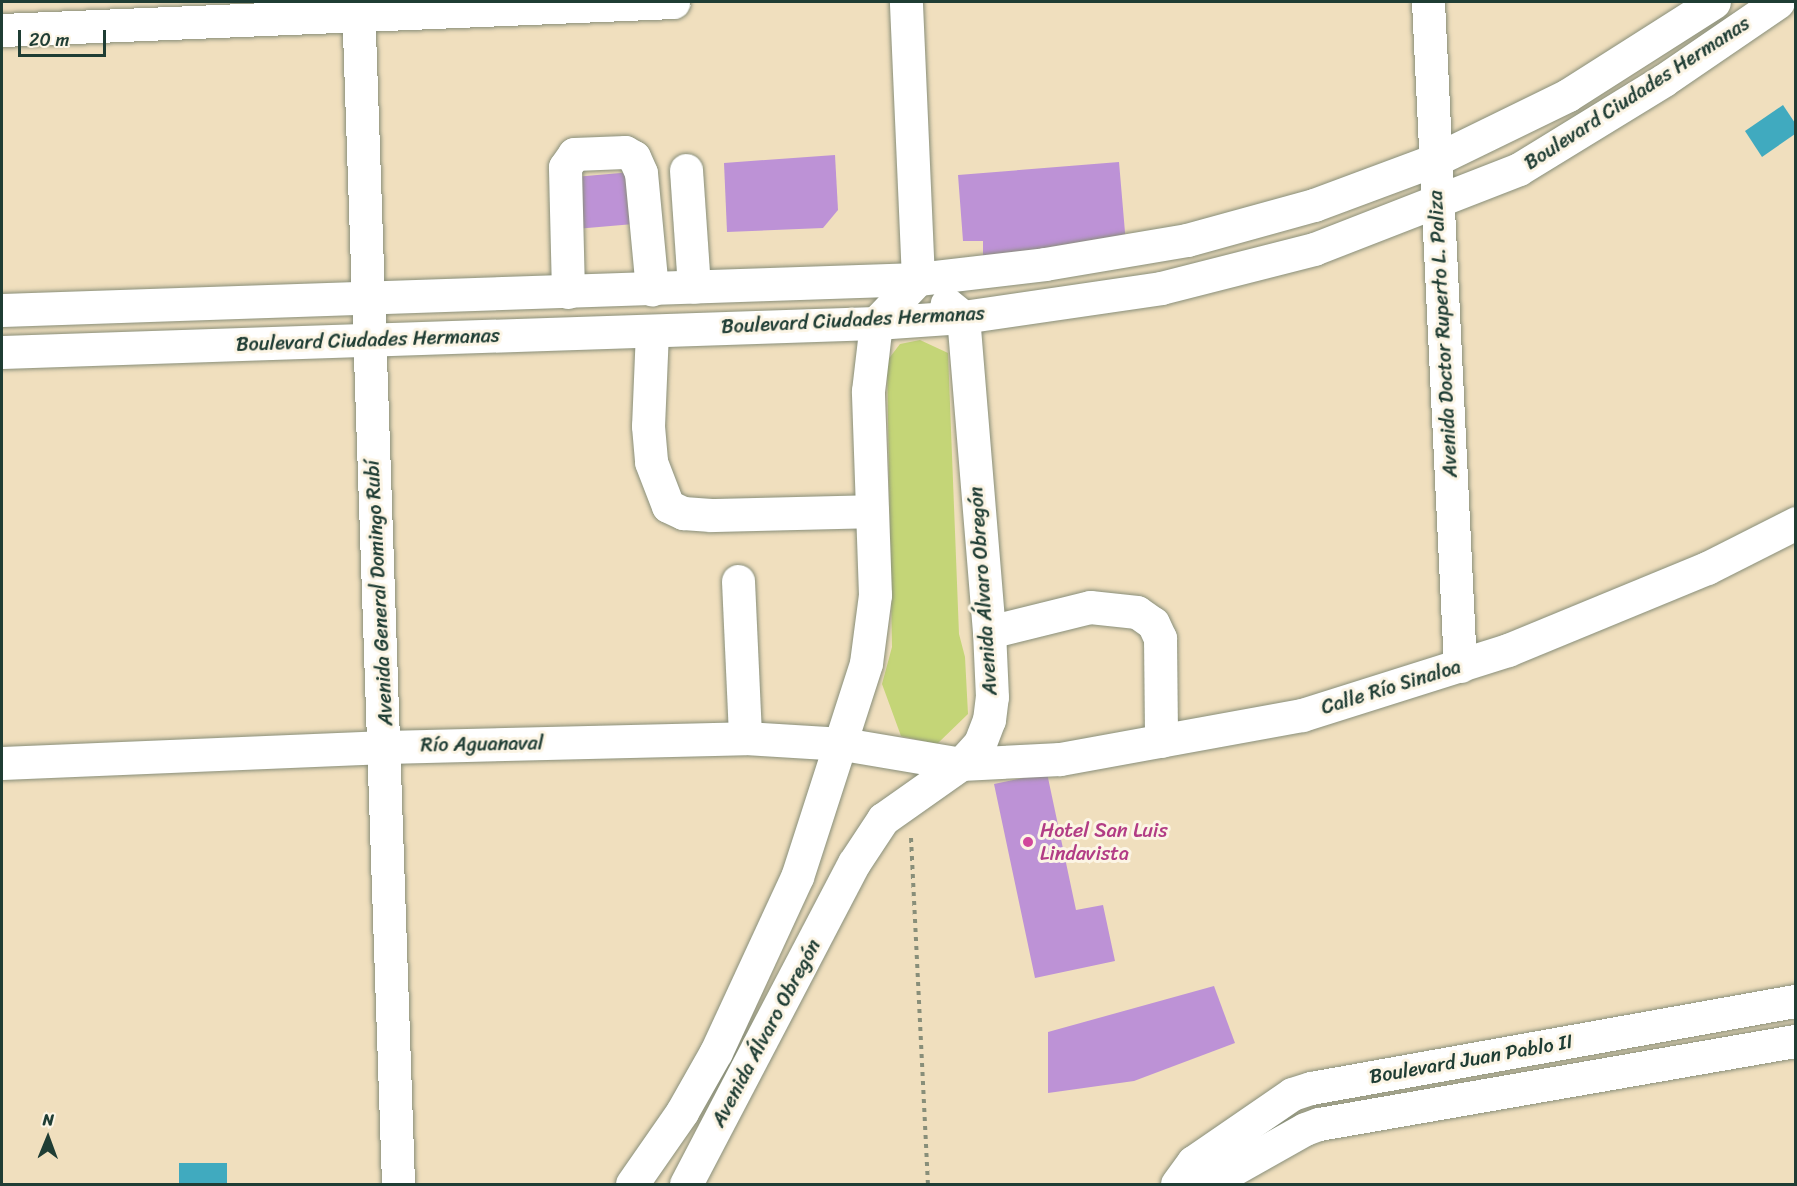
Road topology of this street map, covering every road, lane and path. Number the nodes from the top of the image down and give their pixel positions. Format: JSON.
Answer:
{"nodes":[{"id":1,"x":673,"y":2,"type":"edge"},
{"id":2,"x":906,"y":2,"type":"edge"},
{"id":3,"x":1428,"y":2,"type":"edge"},
{"id":4,"x":1714,"y":2,"type":"edge"},
{"id":5,"x":1778,"y":2,"type":"edge"},
{"id":6,"x":359,"y":7,"type":"edge"},
{"id":7,"x":2,"y":30,"type":"edge"},
{"id":8,"x":1435,"y":160,"type":"junction"},
{"id":9,"x":687,"y":170,"type":"dead end"},
{"id":10,"x":1437,"y":202,"type":"junction"},
{"id":11,"x":918,"y":279,"type":"junction"},
{"id":12,"x":694,"y":287,"type":"junction"},
{"id":13,"x":651,"y":289,"type":"junction"},
{"id":14,"x":568,"y":292,"type":"junction"},
{"id":15,"x":366,"y":298,"type":"junction"},
{"id":16,"x":2,"y":310,"type":"edge"},
{"id":17,"x":963,"y":317,"type":"junction"},
{"id":18,"x":876,"y":323,"type":"junction"},
{"id":19,"x":652,"y":330,"type":"junction"},
{"id":20,"x":368,"y":340,"type":"junction"},
{"id":21,"x":2,"y":352,"type":"edge"},
{"id":22,"x":872,"y":511,"type":"junction"},
{"id":23,"x":1796,"y":523,"type":"edge"},
{"id":24,"x":738,"y":581,"type":"dead end"},
{"id":25,"x":989,"y":632,"type":"junction"},
{"id":26,"x":1460,"y":666,"type":"junction"},
{"id":27,"x":745,"y":738,"type":"junction"},
{"id":28,"x":1161,"y":741,"type":"junction"},
{"id":29,"x":843,"y":744,"type":"junction"},
{"id":30,"x":386,"y":747,"type":"junction"},
{"id":31,"x":2,"y":764,"type":"edge"},
{"id":32,"x":961,"y":764,"type":"junction"},
{"id":33,"x":909,"y":801,"type":"junction"},
{"id":34,"x":1796,"y":1001,"type":"edge"},
{"id":35,"x":1796,"y":1041,"type":"edge"},
{"id":36,"x":398,"y":1185,"type":"edge"},
{"id":37,"x":632,"y":1185,"type":"edge"},
{"id":38,"x":686,"y":1185,"type":"edge"},
{"id":39,"x":928,"y":1185,"type":"edge"},
{"id":40,"x":1177,"y":1185,"type":"edge"},
{"id":41,"x":1207,"y":1185,"type":"edge"}],
"edges":[{"from":1,"to":6,"type":"main road"},
{"from":2,"to":11,"type":"main road"},
{"from":3,"to":8,"type":"main road","name":"Avenida Doctor Ruperto L. Paliza"},
{"from":4,"to":8,"type":"main road","name":"Boulevard Ciudades Hermanas"},
{"from":5,"to":10,"type":"main road","name":"Boulevard Ciudades Hermanas"},
{"from":6,"to":7,"type":"main road"},
{"from":6,"to":15,"type":"main road","name":"Avenida General Domingo Rubí"},
{"from":8,"to":10,"type":"main road","name":"Avenida Doctor Ruperto L. Paliza"},
{"from":8,"to":11,"type":"main road","name":"Boulevard Ciudades Hermanas"},
{"from":9,"to":12,"type":"main road"},
{"from":10,"to":17,"type":"main road","name":"Boulevard Ciudades Hermanas"},
{"from":10,"to":26,"type":"main road","name":"Avenida Doctor Ruperto L. Paliza"},
{"from":11,"to":12,"type":"main road","name":"Boulevard Ciudades Hermanas"},
{"from":11,"to":17,"type":"main road"},
{"from":11,"to":18,"type":"main road"},
{"from":12,"to":13,"type":"main road","name":"Boulevard Ciudades Hermanas"},
{"from":13,"to":14,"type":"main road","name":"Boulevard Ciudades Hermanas"},
{"from":13,"to":14,"type":"main road"},
{"from":14,"to":15,"type":"main road","name":"Boulevard Ciudades Hermanas"},
{"from":15,"to":16,"type":"main road","name":"Boulevard Ciudades Hermanas"},
{"from":15,"to":20,"type":"main road","name":"Avenida General Domingo Rubí"},
{"from":17,"to":18,"type":"main road","name":"Boulevard Ciudades Hermanas"},
{"from":17,"to":25,"type":"main road","name":"Avenida Álvaro Obregón"},
{"from":18,"to":19,"type":"main road","name":"Boulevard Ciudades Hermanas"},
{"from":18,"to":22,"type":"main road","name":"Avenida Álvaro Obregón"},
{"from":19,"to":20,"type":"main road","name":"Boulevard Ciudades Hermanas"},
{"from":19,"to":22,"type":"main road"},
{"from":20,"to":21,"type":"main road","name":"Boulevard Ciudades Hermanas"},
{"from":20,"to":30,"type":"main road","name":"Avenida General Domingo Rubí"},
{"from":22,"to":29,"type":"main road","name":"Avenida Álvaro Obregón"},
{"from":23,"to":26,"type":"main road","name":"Calle Río Sinaloa"},
{"from":24,"to":27,"type":"main road"},
{"from":25,"to":28,"type":"main road"},
{"from":25,"to":32,"type":"main road","name":"Avenida Álvaro Obregón"},
{"from":26,"to":28,"type":"main road","name":"Calle Río Sinaloa"},
{"from":27,"to":29,"type":"main road","name":"Río Aguanaval"},
{"from":27,"to":30,"type":"main road","name":"Río Aguanaval"},
{"from":28,"to":32,"type":"main road","name":"Calle Río Sinaloa"},
{"from":29,"to":32,"type":"main road","name":"Río Aguanaval"},
{"from":29,"to":37,"type":"main road","name":"Avenida Álvaro Obregón"},
{"from":30,"to":31,"type":"main road","name":"Río Aguanaval"},
{"from":30,"to":36,"type":"main road","name":"Avenida General Domingo Rubí"},
{"from":32,"to":33,"type":"main road","name":"Avenida Álvaro Obregón"},
{"from":33,"to":38,"type":"main road","name":"Avenida Álvaro Obregón"},
{"from":33,"to":39,"type":"path"},
{"from":34,"to":40,"type":"main road","name":"Boulevard Juan Pablo II"},
{"from":35,"to":41,"type":"main road","name":"Boulevard Juan Pablo II"}]}
